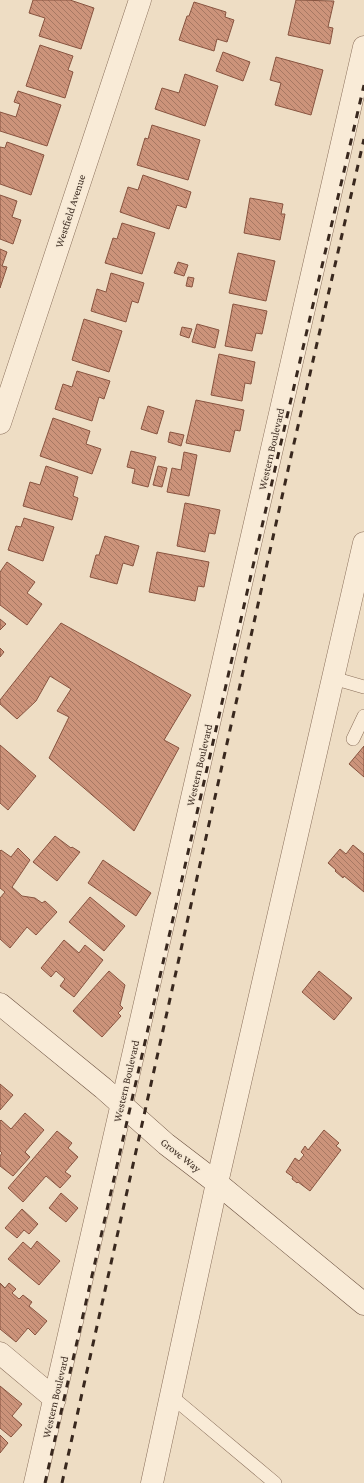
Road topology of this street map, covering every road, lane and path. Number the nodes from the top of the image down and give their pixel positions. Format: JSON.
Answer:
{"nodes":[{"id":1,"x":140,"y":0,"type":"edge"},
{"id":2,"x":364,"y":47,"type":"edge"},
{"id":3,"x":0,"y":423,"type":"edge"},
{"id":4,"x":364,"y":543,"type":"edge"},
{"id":5,"x":333,"y":678,"type":"junction"},
{"id":6,"x":364,"y":687,"type":"edge"},
{"id":7,"x":364,"y":716,"type":"edge"},
{"id":8,"x":353,"y":739,"type":"dead end"},
{"id":9,"x":0,"y":1004,"type":"edge"},
{"id":10,"x":121,"y":1104,"type":"junction"},
{"id":11,"x":217,"y":1183,"type":"junction"},
{"id":12,"x":364,"y":1304,"type":"edge"},
{"id":13,"x":0,"y":1353,"type":"edge"},
{"id":14,"x":171,"y":1396,"type":"junction"},
{"id":15,"x":55,"y":1399,"type":"junction"},
{"id":16,"x":35,"y":1483,"type":"edge"},
{"id":17,"x":152,"y":1483,"type":"edge"},
{"id":18,"x":275,"y":1483,"type":"edge"}],
"edges":[{"from":1,"to":3,"type":"street","name":"Westfield Avenue"},
{"from":2,"to":10,"type":"street","name":"Western Boulevard"},
{"from":4,"to":5,"type":"street"},
{"from":5,"to":6,"type":"lane"},
{"from":5,"to":11,"type":"street"},
{"from":7,"to":8,"type":"lane"},
{"from":9,"to":10,"type":"street","name":"Grove Way"},
{"from":10,"to":11,"type":"street","name":"Grove Way"},
{"from":10,"to":15,"type":"street","name":"Western Boulevard"},
{"from":11,"to":12,"type":"street","name":"Grove Way"},
{"from":11,"to":14,"type":"street"},
{"from":13,"to":15,"type":"street"},
{"from":14,"to":17,"type":"street"},
{"from":14,"to":18,"type":"lane"},
{"from":15,"to":16,"type":"street","name":"Western Boulevard"}]}
